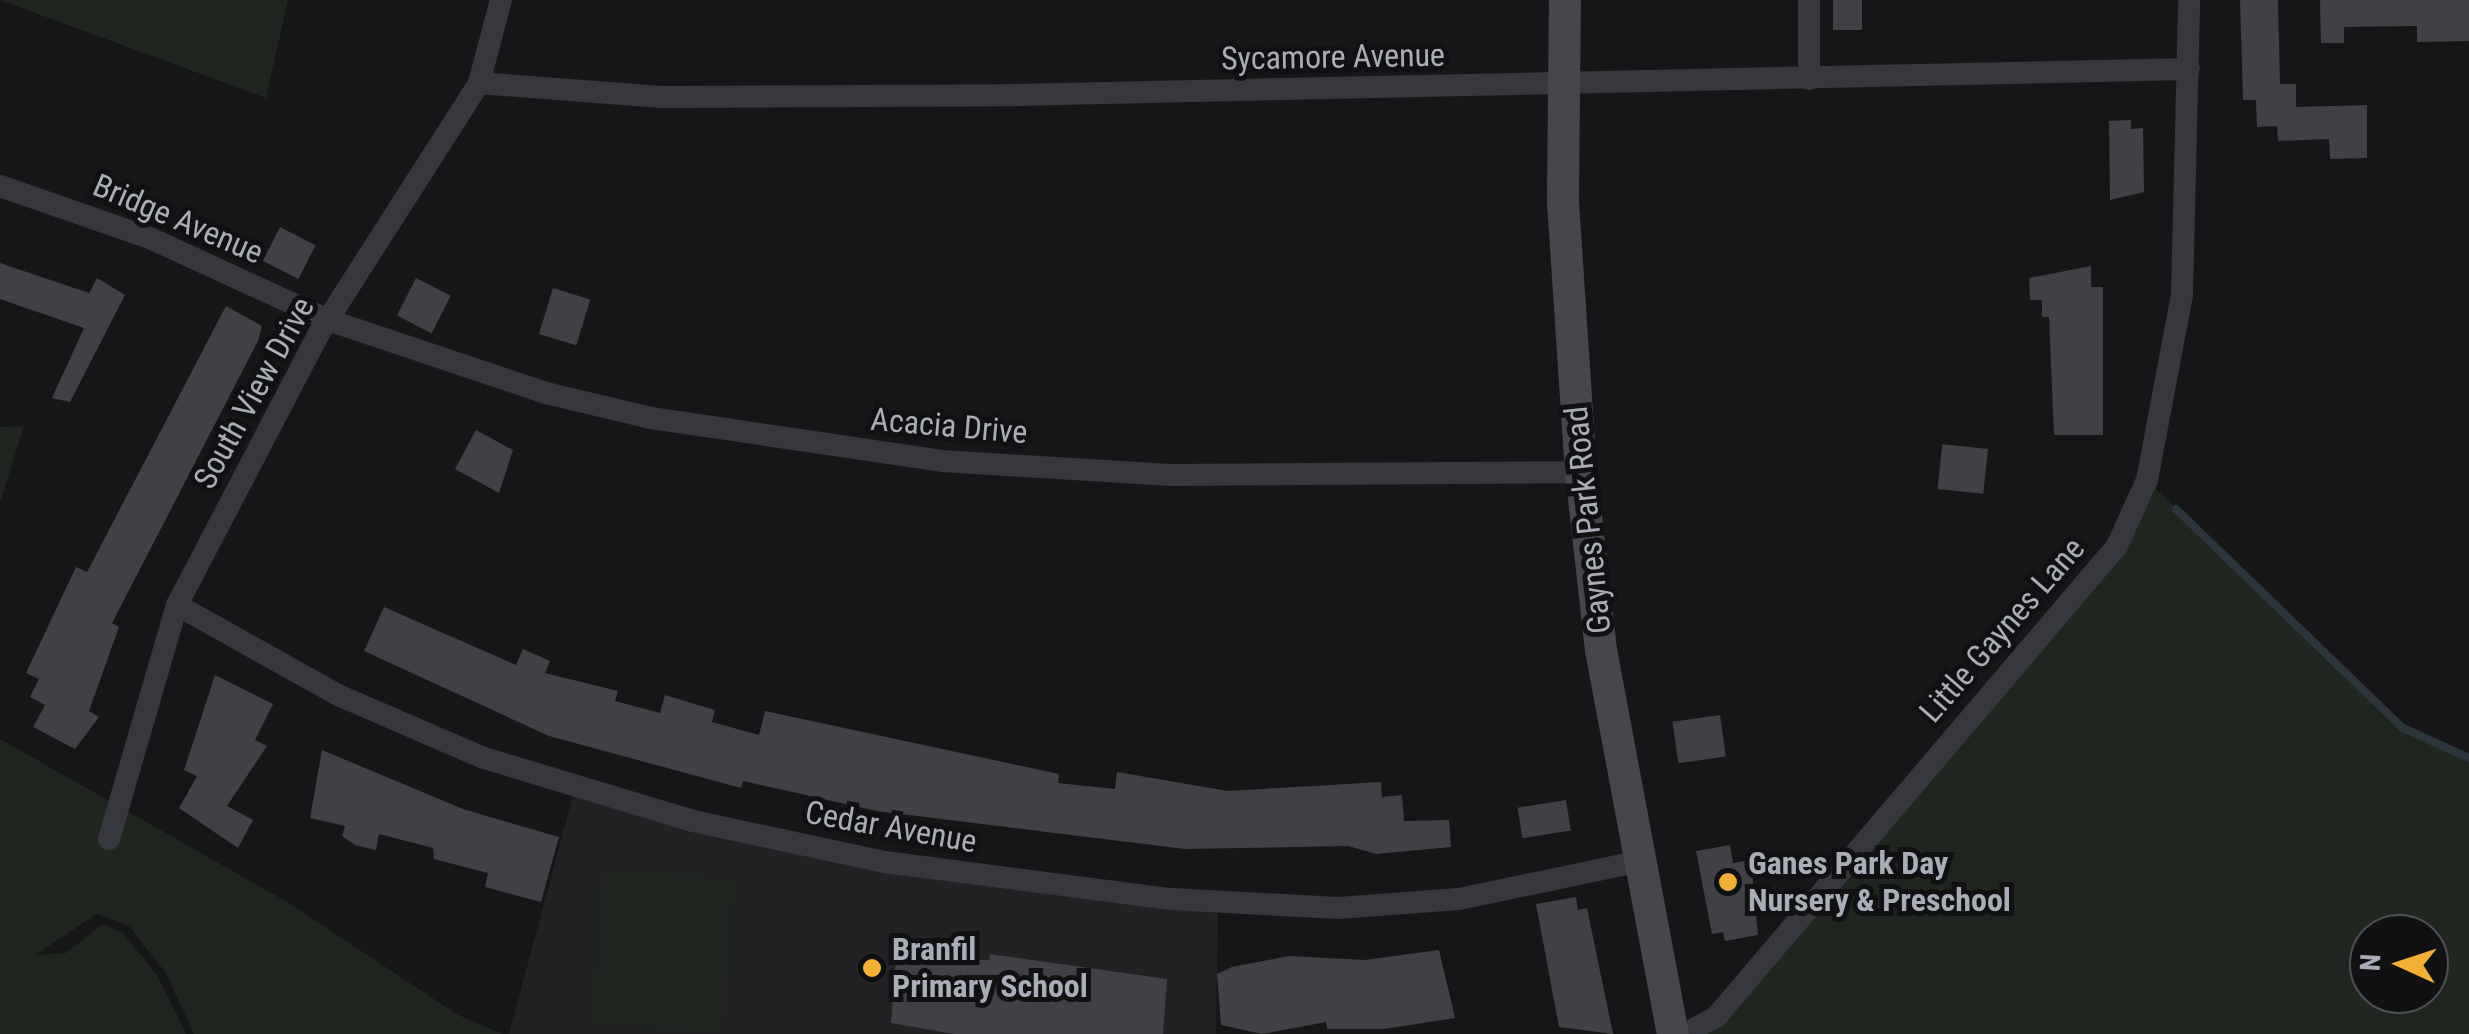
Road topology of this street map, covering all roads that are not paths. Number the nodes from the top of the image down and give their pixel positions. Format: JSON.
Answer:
{"nodes":[{"id":1,"x":501,"y":0,"type":"edge"},
{"id":2,"x":1565,"y":0,"type":"edge"},
{"id":3,"x":1808,"y":0,"type":"edge"},
{"id":4,"x":2190,"y":0,"type":"edge"},
{"id":5,"x":2190,"y":69,"type":"junction"},
{"id":6,"x":1809,"y":79,"type":"junction"},
{"id":7,"x":479,"y":83,"type":"junction"},
{"id":8,"x":1564,"y":84,"type":"junction"},
{"id":9,"x":0,"y":186,"type":"edge"},
{"id":10,"x":328,"y":320,"type":"junction"},
{"id":11,"x":1582,"y":472,"type":"junction"},
{"id":12,"x":178,"y":605,"type":"junction"},
{"id":13,"x":109,"y":839,"type":"dead end"},
{"id":14,"x":1636,"y":862,"type":"junction"},
{"id":15,"x":1673,"y":1034,"type":"edge"},
{"id":16,"x":1685,"y":1034,"type":"edge"}],
"edges":[{"from":1,"to":7,"type":"street","name":"South View Drive"},
{"from":2,"to":8,"type":"street","name":"Gaynes Park Road"},
{"from":3,"to":6,"type":"street"},
{"from":4,"to":5,"type":"street","name":"Little Gaynes Lane"},
{"from":5,"to":6,"type":"street","name":"Sycamore Avenue"},
{"from":5,"to":16,"type":"street","name":"Little Gaynes Lane"},
{"from":6,"to":8,"type":"street","name":"Sycamore Avenue"},
{"from":7,"to":8,"type":"street","name":"Sycamore Avenue"},
{"from":7,"to":10,"type":"street","name":"South View Drive"},
{"from":8,"to":11,"type":"street","name":"Gaynes Park Road"},
{"from":9,"to":10,"type":"street","name":"Bridge Avenue"},
{"from":10,"to":11,"type":"street","name":"Acacia Drive"},
{"from":10,"to":12,"type":"street","name":"South View Drive"},
{"from":11,"to":14,"type":"street","name":"Gaynes Park Road"},
{"from":12,"to":13,"type":"street","name":"South View Drive"},
{"from":12,"to":14,"type":"street","name":"Cedar Avenue"},
{"from":14,"to":15,"type":"street","name":"Gaynes Park Road"}]}
